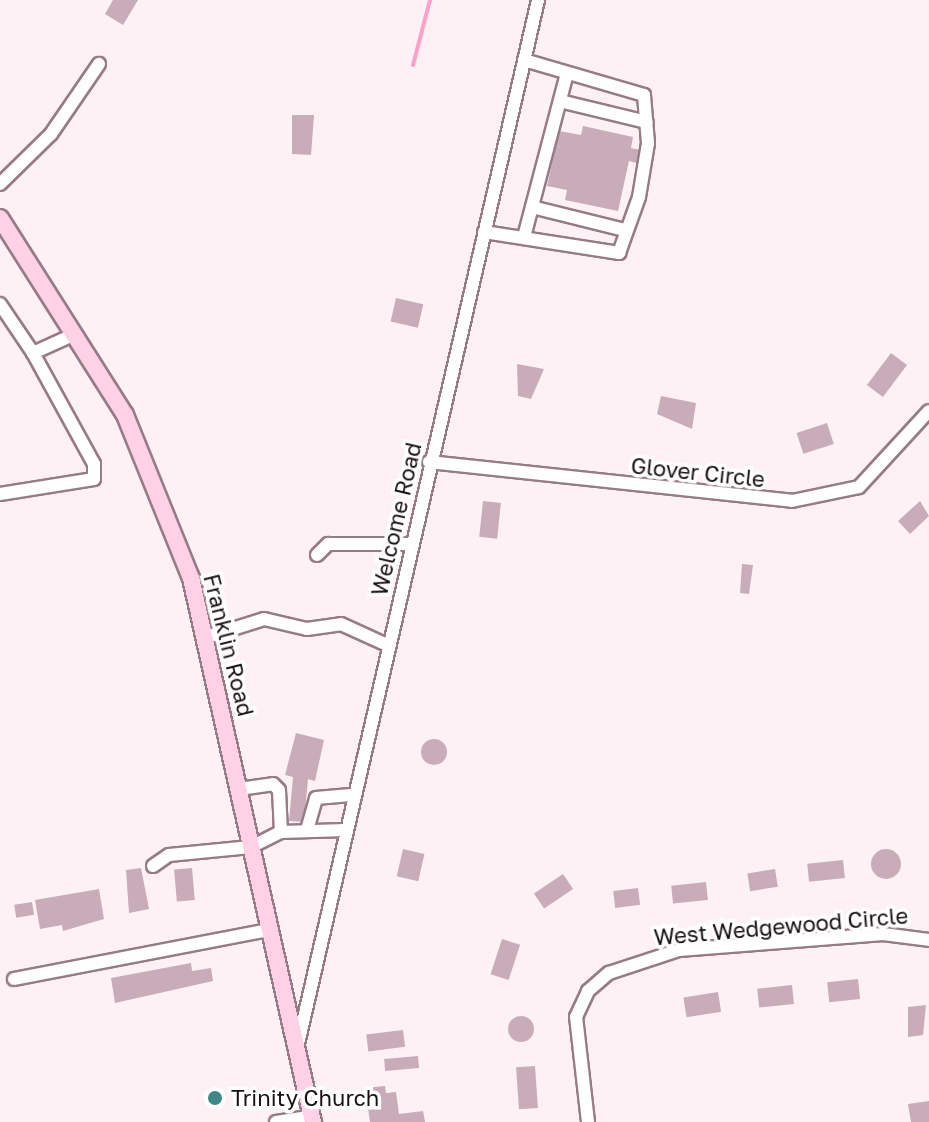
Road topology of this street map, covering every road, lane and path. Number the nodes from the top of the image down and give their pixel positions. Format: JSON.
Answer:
{"nodes":[{"id":1,"x":538,"y":0,"type":"edge"},
{"id":2,"x":524,"y":60,"type":"junction"},
{"id":3,"x":99,"y":64,"type":"dead end"},
{"id":4,"x":566,"y":77,"type":"junction"},
{"id":5,"x":560,"y":101,"type":"junction"},
{"id":6,"x":647,"y":122,"type":"junction"},
{"id":7,"x":0,"y":184,"type":"edge"},
{"id":8,"x":532,"y":207,"type":"junction"},
{"id":9,"x":0,"y":218,"type":"edge"},
{"id":10,"x":625,"y":230,"type":"junction"},
{"id":11,"x":484,"y":232,"type":"junction"},
{"id":12,"x":524,"y":237,"type":"junction"},
{"id":13,"x":0,"y":304,"type":"edge"},
{"id":14,"x":75,"y":334,"type":"junction"},
{"id":15,"x":33,"y":353,"type":"junction"},
{"id":16,"x":929,"y":411,"type":"edge"},
{"id":17,"x":429,"y":462,"type":"junction"},
{"id":18,"x":0,"y":494,"type":"edge"},
{"id":19,"x":411,"y":544,"type":"junction"},
{"id":20,"x":317,"y":555,"type":"dead end"},
{"id":21,"x":207,"y":637,"type":"junction"},
{"id":22,"x":387,"y":645,"type":"junction"},
{"id":23,"x":239,"y":789,"type":"junction"},
{"id":24,"x":354,"y":795,"type":"junction"},
{"id":25,"x":307,"y":830,"type":"junction"},
{"id":26,"x":346,"y":830,"type":"junction"},
{"id":27,"x":281,"y":832,"type":"junction"},
{"id":28,"x":251,"y":847,"type":"junction"},
{"id":29,"x":153,"y":866,"type":"dead end"},
{"id":30,"x":268,"y":930,"type":"junction"},
{"id":31,"x":929,"y":940,"type":"edge"},
{"id":32,"x":14,"y":979,"type":"dead end"},
{"id":33,"x":297,"y":1047,"type":"junction"},
{"id":34,"x":312,"y":1119,"type":"edge"},
{"id":35,"x":276,"y":1122,"type":"edge"},
{"id":36,"x":588,"y":1122,"type":"edge"}],
"edges":[{"from":1,"to":2,"type":"street","name":"Welcome Road"},
{"from":2,"to":4,"type":"street"},
{"from":2,"to":11,"type":"street","name":"Welcome Road"},
{"from":3,"to":7,"type":"street"},
{"from":4,"to":5,"type":"street"},
{"from":4,"to":6,"type":"street"},
{"from":5,"to":6,"type":"street"},
{"from":5,"to":8,"type":"street"},
{"from":6,"to":10,"type":"street"},
{"from":8,"to":10,"type":"street"},
{"from":8,"to":12,"type":"street"},
{"from":9,"to":14,"type":"main road","name":"Franklin Road"},
{"from":10,"to":12,"type":"street"},
{"from":11,"to":12,"type":"street"},
{"from":11,"to":17,"type":"street","name":"Welcome Road"},
{"from":13,"to":15,"type":"street"},
{"from":14,"to":15,"type":"street"},
{"from":14,"to":21,"type":"main road","name":"Franklin Road"},
{"from":15,"to":18,"type":"street"},
{"from":16,"to":17,"type":"street","name":"Glover Circle"},
{"from":17,"to":19,"type":"street","name":"Welcome Road"},
{"from":19,"to":20,"type":"street"},
{"from":19,"to":22,"type":"street","name":"Welcome Road"},
{"from":21,"to":22,"type":"street"},
{"from":21,"to":23,"type":"main road","name":"Franklin Road"},
{"from":22,"to":24,"type":"street","name":"Welcome Road"},
{"from":23,"to":27,"type":"street"},
{"from":23,"to":28,"type":"main road","name":"Franklin Road"},
{"from":24,"to":25,"type":"street"},
{"from":24,"to":26,"type":"street","name":"Welcome Road"},
{"from":25,"to":26,"type":"street"},
{"from":25,"to":27,"type":"street"},
{"from":26,"to":33,"type":"street","name":"Welcome Road"},
{"from":27,"to":28,"type":"street"},
{"from":28,"to":29,"type":"street"},
{"from":28,"to":30,"type":"main road","name":"Franklin Road"},
{"from":30,"to":32,"type":"street"},
{"from":30,"to":33,"type":"main road","name":"Franklin Road"},
{"from":31,"to":36,"type":"street","name":"West Wedgewood Circle"},
{"from":33,"to":34,"type":"main road","name":"Franklin Road"},
{"from":34,"to":35,"type":"street"}]}
